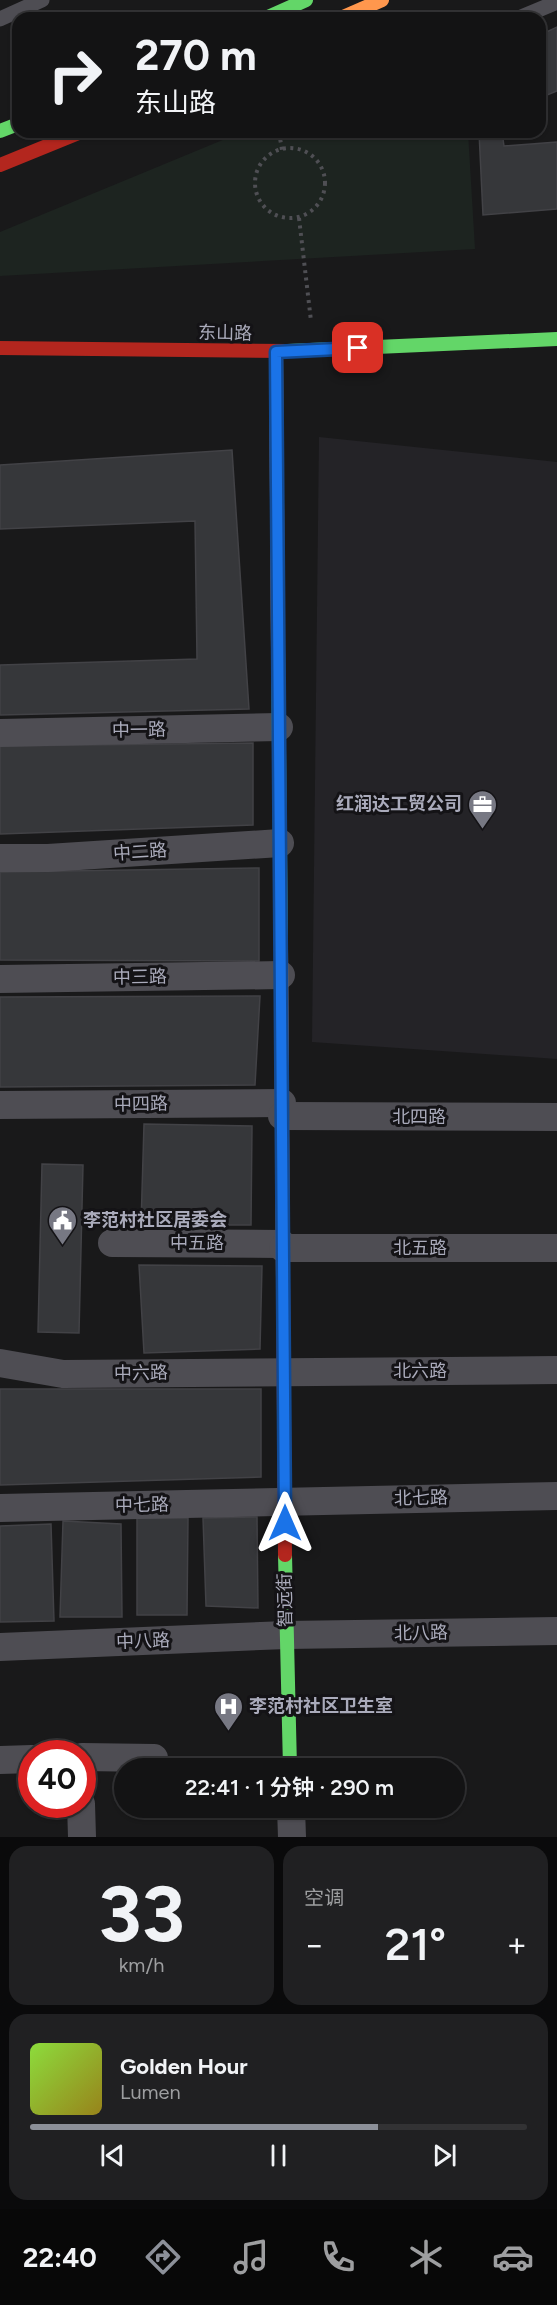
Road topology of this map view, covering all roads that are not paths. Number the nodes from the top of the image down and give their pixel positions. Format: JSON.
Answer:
{"nodes":[{"id":1,"x":42,"y":0,"type":"edge"},
{"id":2,"x":306,"y":0,"type":"edge"},
{"id":3,"x":382,"y":0,"type":"edge"},
{"id":4,"x":557,"y":2,"type":"edge"},
{"id":5,"x":15,"y":12,"type":"edge"},
{"id":6,"x":279,"y":12,"type":"edge"},
{"id":7,"x":355,"y":12,"type":"edge"},
{"id":8,"x":533,"y":12,"type":"edge"},
{"id":9,"x":66,"y":138,"type":"edge"},
{"id":10,"x":0,"y":165,"type":"edge"},
{"id":11,"x":557,"y":339,"type":"edge"},
{"id":12,"x":0,"y":348,"type":"edge"},
{"id":13,"x":276,"y":352,"type":"junction"},
{"id":14,"x":279,"y":727,"type":"junction"},
{"id":15,"x":0,"y":733,"type":"edge"},
{"id":16,"x":280,"y":843,"type":"junction"},
{"id":17,"x":0,"y":858,"type":"edge"},
{"id":18,"x":280,"y":975,"type":"junction"},
{"id":19,"x":0,"y":979,"type":"edge"},
{"id":20,"x":0,"y":1105,"type":"edge"},
{"id":21,"x":282,"y":1109,"type":"junction"},
{"id":22,"x":557,"y":1117,"type":"edge"},
{"id":23,"x":112,"y":1243,"type":"dead end"},
{"id":24,"x":282,"y":1246,"type":"junction"},
{"id":25,"x":557,"y":1248,"type":"edge"},
{"id":26,"x":0,"y":1363,"type":"edge"},
{"id":27,"x":557,"y":1370,"type":"edge"},
{"id":28,"x":284,"y":1371,"type":"junction"},
{"id":29,"x":557,"y":1496,"type":"edge"},
{"id":30,"x":285,"y":1501,"type":"junction"},
{"id":31,"x":0,"y":1508,"type":"edge"},
{"id":32,"x":557,"y":1631,"type":"edge"},
{"id":33,"x":286,"y":1635,"type":"junction"},
{"id":34,"x":0,"y":1647,"type":"edge"},
{"id":35,"x":96,"y":1757,"type":"edge"},
{"id":36,"x":154,"y":1758,"type":"dead end"},
{"id":37,"x":290,"y":1758,"type":"edge"},
{"id":38,"x":18,"y":1759,"type":"edge"},
{"id":39,"x":0,"y":1760,"type":"edge"},
{"id":40,"x":81,"y":1818,"type":"edge"},
{"id":41,"x":291,"y":1818,"type":"edge"},
{"id":42,"x":82,"y":1837,"type":"edge"},
{"id":43,"x":292,"y":1837,"type":"edge"}],
"edges":[{"from":1,"to":5,"type":"lane"},
{"from":2,"to":6,"type":"street"},
{"from":3,"to":7,"type":"street"},
{"from":4,"to":8,"type":"lane"},
{"from":9,"to":10,"type":"street"},
{"from":11,"to":13,"type":"street","name":"东山路"},
{"from":12,"to":13,"type":"street","name":"东山路"},
{"from":13,"to":14,"type":"street","name":"智远街"},
{"from":14,"to":15,"type":"street","name":"中一路"},
{"from":14,"to":16,"type":"street","name":"智远街"},
{"from":16,"to":17,"type":"street","name":"中二路"},
{"from":16,"to":18,"type":"street","name":"智远街"},
{"from":18,"to":19,"type":"street","name":"中三路"},
{"from":18,"to":21,"type":"street","name":"智远街"},
{"from":20,"to":21,"type":"street","name":"中四路"},
{"from":21,"to":22,"type":"street","name":"北四路"},
{"from":21,"to":24,"type":"street","name":"智远街"},
{"from":23,"to":24,"type":"street","name":"中五路"},
{"from":24,"to":25,"type":"street","name":"北五路"},
{"from":24,"to":28,"type":"street","name":"智远街"},
{"from":26,"to":28,"type":"street","name":"中六路"},
{"from":27,"to":28,"type":"street","name":"北六路"},
{"from":28,"to":30,"type":"street","name":"智远街"},
{"from":29,"to":30,"type":"street","name":"北七路"},
{"from":30,"to":31,"type":"street","name":"中七路"},
{"from":30,"to":33,"type":"street","name":"智远街"},
{"from":32,"to":33,"type":"street","name":"北八路"},
{"from":33,"to":34,"type":"street","name":"中八路"},
{"from":33,"to":37,"type":"street","name":"智远街"},
{"from":35,"to":36,"type":"street"},
{"from":38,"to":39,"type":"street"},
{"from":40,"to":42,"type":"street"},
{"from":41,"to":43,"type":"street"}]}
